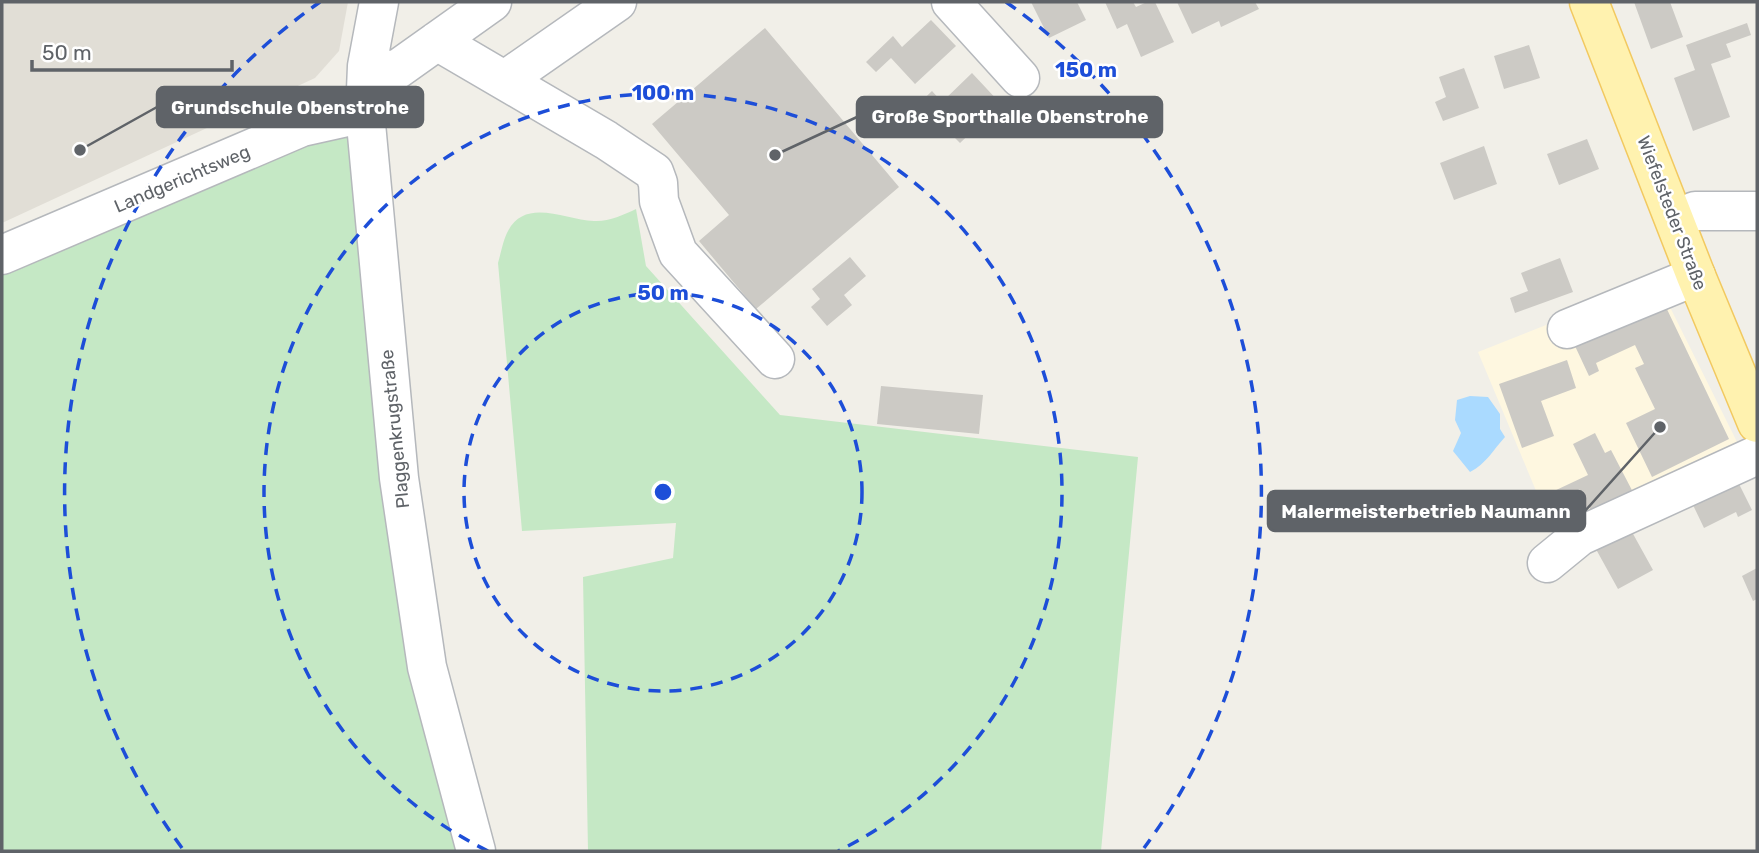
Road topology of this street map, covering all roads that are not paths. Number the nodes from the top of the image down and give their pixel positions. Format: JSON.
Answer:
{"nodes":[{"id":1,"x":379,"y":2,"type":"edge"},
{"id":2,"x":492,"y":2,"type":"edge"},
{"id":3,"x":617,"y":2,"type":"edge"},
{"id":4,"x":951,"y":2,"type":"edge"},
{"id":5,"x":1589,"y":2,"type":"edge"},
{"id":6,"x":438,"y":41,"type":"junction"},
{"id":7,"x":367,"y":66,"type":"junction"},
{"id":8,"x":1020,"y":78,"type":"dead end"},
{"id":9,"x":505,"y":80,"type":"junction"},
{"id":10,"x":365,"y":113,"type":"junction"},
{"id":11,"x":1757,"y":211,"type":"edge"},
{"id":12,"x":1675,"y":220,"type":"junction"},
{"id":13,"x":2,"y":255,"type":"edge"},
{"id":14,"x":1696,"y":276,"type":"junction"},
{"id":15,"x":1567,"y":330,"type":"dead end"},
{"id":16,"x":775,"y":359,"type":"dead end"},
{"id":17,"x":1757,"y":423,"type":"edge"},
{"id":18,"x":1757,"y":455,"type":"edge"},
{"id":19,"x":1548,"y":563,"type":"dead end"},
{"id":20,"x":476,"y":851,"type":"edge"}],
"edges":[{"from":1,"to":7,"type":"street","name":"Plaggenkrugstraße"},
{"from":2,"to":6,"type":"street"},
{"from":3,"to":9,"type":"street"},
{"from":4,"to":8,"type":"street"},
{"from":5,"to":12,"type":"main road","name":"Wiefelsteder Straße"},
{"from":6,"to":7,"type":"street"},
{"from":6,"to":9,"type":"street"},
{"from":7,"to":10,"type":"street","name":"Plaggenkrugstraße"},
{"from":9,"to":16,"type":"street"},
{"from":10,"to":13,"type":"street","name":"Landgerichtsweg"},
{"from":10,"to":20,"type":"street","name":"Plaggenkrugstraße"},
{"from":11,"to":12,"type":"street"},
{"from":12,"to":14,"type":"main road","name":"Wiefelsteder Straße"},
{"from":14,"to":15,"type":"street"},
{"from":14,"to":17,"type":"main road","name":"Wiefelsteder Straße"},
{"from":18,"to":19,"type":"street"}]}
